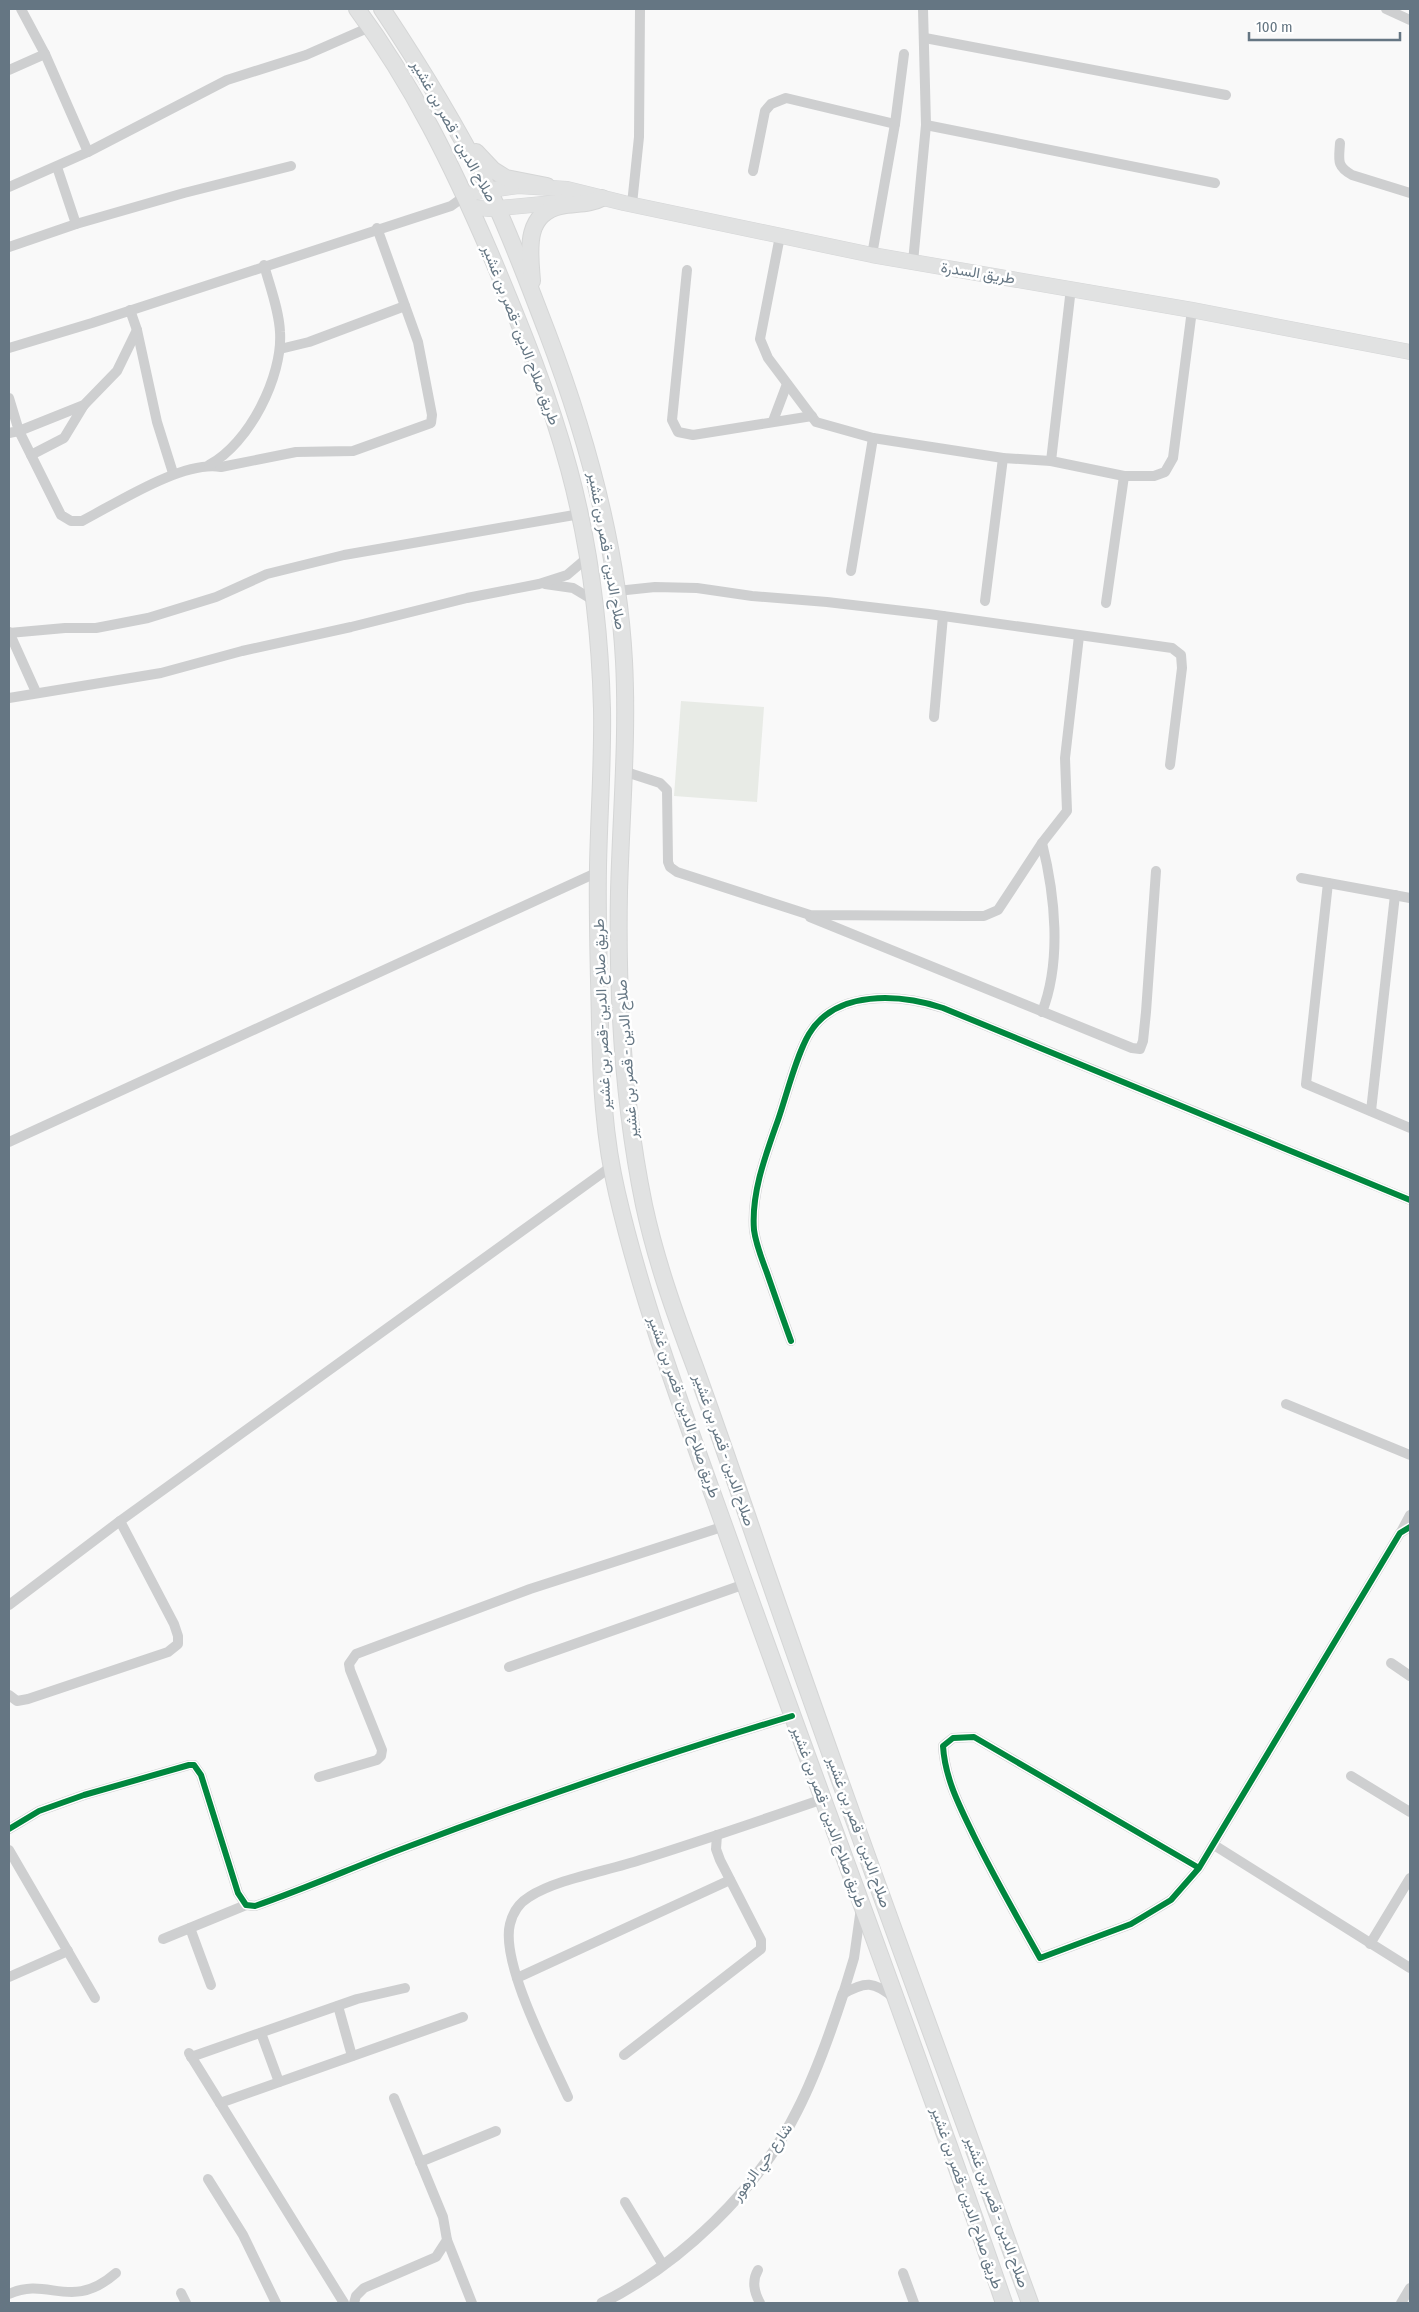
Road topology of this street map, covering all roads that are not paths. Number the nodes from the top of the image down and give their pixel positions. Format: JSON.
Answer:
{"nodes":[{"id":1,"x":21,"y":9,"type":"edge"},
{"id":2,"x":357,"y":9,"type":"edge"},
{"id":3,"x":382,"y":9,"type":"edge"},
{"id":4,"x":640,"y":9,"type":"edge"},
{"id":5,"x":923,"y":9,"type":"edge"},
{"id":6,"x":1386,"y":9,"type":"edge"},
{"id":7,"x":1410,"y":20,"type":"edge"},
{"id":8,"x":370,"y":27,"type":"junction"},
{"id":9,"x":925,"y":38,"type":"junction"},
{"id":10,"x":45,"y":54,"type":"junction"},
{"id":11,"x":904,"y":54,"type":"dead end"},
{"id":12,"x":9,"y":70,"type":"edge"},
{"id":13,"x":1226,"y":95,"type":"dead end"},
{"id":14,"x":895,"y":124,"type":"junction"},
{"id":15,"x":926,"y":126,"type":"junction"},
{"id":16,"x":458,"y":131,"type":"junction"},
{"id":17,"x":1340,"y":144,"type":"dead end"},
{"id":18,"x":88,"y":152,"type":"junction"},
{"id":19,"x":291,"y":166,"type":"dead end"},
{"id":20,"x":57,"y":167,"type":"junction"},
{"id":21,"x":754,"y":171,"type":"dead end"},
{"id":22,"x":1215,"y":183,"type":"dead end"},
{"id":23,"x":547,"y":186,"type":"junction"},
{"id":24,"x":9,"y":187,"type":"edge"},
{"id":25,"x":489,"y":190,"type":"junction"},
{"id":26,"x":1410,"y":193,"type":"edge"},
{"id":27,"x":602,"y":198,"type":"junction"},
{"id":28,"x":468,"y":202,"type":"junction"},
{"id":29,"x":632,"y":204,"type":"junction"},
{"id":30,"x":497,"y":208,"type":"junction"},
{"id":31,"x":76,"y":224,"type":"junction"},
{"id":32,"x":377,"y":228,"type":"junction"},
{"id":33,"x":780,"y":236,"type":"junction"},
{"id":34,"x":9,"y":247,"type":"edge"},
{"id":35,"x":872,"y":255,"type":"junction"},
{"id":36,"x":913,"y":262,"type":"junction"},
{"id":37,"x":264,"y":265,"type":"junction"},
{"id":38,"x":687,"y":270,"type":"dead end"},
{"id":39,"x":1071,"y":288,"type":"junction"},
{"id":40,"x":534,"y":298,"type":"junction"},
{"id":41,"x":405,"y":306,"type":"junction"},
{"id":42,"x":130,"y":310,"type":"junction"},
{"id":43,"x":1192,"y":310,"type":"junction"},
{"id":44,"x":137,"y":330,"type":"junction"},
{"id":45,"x":9,"y":348,"type":"edge"},
{"id":46,"x":280,"y":349,"type":"junction"},
{"id":47,"x":1410,"y":352,"type":"edge"},
{"id":48,"x":786,"y":384,"type":"junction"},
{"id":49,"x":9,"y":398,"type":"edge"},
{"id":50,"x":84,"y":405,"type":"junction"},
{"id":51,"x":812,"y":416,"type":"junction"},
{"id":52,"x":773,"y":421,"type":"junction"},
{"id":53,"x":14,"y":432,"type":"edge"},
{"id":54,"x":874,"y":438,"type":"junction"},
{"id":55,"x":31,"y":455,"type":"junction"},
{"id":56,"x":1003,"y":458,"type":"junction"},
{"id":57,"x":1051,"y":461,"type":"junction"},
{"id":58,"x":209,"y":465,"type":"junction"},
{"id":59,"x":173,"y":473,"type":"junction"},
{"id":60,"x":1124,"y":476,"type":"junction"},
{"id":61,"x":580,"y":514,"type":"junction"},
{"id":62,"x":587,"y":558,"type":"junction"},
{"id":63,"x":851,"y":571,"type":"dead end"},
{"id":64,"x":539,"y":584,"type":"junction"},
{"id":65,"x":617,"y":591,"type":"junction"},
{"id":66,"x":592,"y":600,"type":"junction"},
{"id":67,"x":985,"y":601,"type":"dead end"},
{"id":68,"x":1106,"y":603,"type":"dead end"},
{"id":69,"x":943,"y":616,"type":"junction"},
{"id":70,"x":9,"y":633,"type":"edge"},
{"id":71,"x":1079,"y":636,"type":"junction"},
{"id":72,"x":36,"y":692,"type":"junction"},
{"id":73,"x":9,"y":698,"type":"edge"},
{"id":74,"x":934,"y":718,"type":"dead end"},
{"id":75,"x":1170,"y":765,"type":"dead end"},
{"id":76,"x":623,"y":771,"type":"junction"},
{"id":77,"x":1042,"y":843,"type":"junction"},
{"id":78,"x":1156,"y":871,"type":"dead end"},
{"id":79,"x":598,"y":872,"type":"junction"},
{"id":80,"x":1301,"y":878,"type":"dead end"},
{"id":81,"x":1328,"y":883,"type":"junction"},
{"id":82,"x":1396,"y":895,"type":"junction"},
{"id":83,"x":1410,"y":898,"type":"edge"},
{"id":84,"x":802,"y":914,"type":"junction"},
{"id":85,"x":1042,"y":1012,"type":"junction"},
{"id":86,"x":1371,"y":1112,"type":"junction"},
{"id":87,"x":1410,"y":1128,"type":"edge"},
{"id":88,"x":9,"y":1142,"type":"edge"},
{"id":89,"x":612,"y":1166,"type":"junction"},
{"id":90,"x":1410,"y":1200,"type":"edge"},
{"id":91,"x":791,"y":1341,"type":"dead end"},
{"id":92,"x":1286,"y":1404,"type":"dead end"},
{"id":93,"x":1410,"y":1455,"type":"edge"},
{"id":94,"x":740,"y":1495,"type":"junction"},
{"id":95,"x":717,"y":1503,"type":"junction"},
{"id":96,"x":1410,"y":1515,"type":"edge"},
{"id":97,"x":120,"y":1521,"type":"junction"},
{"id":98,"x":725,"y":1526,"type":"junction"},
{"id":99,"x":1410,"y":1526,"type":"edge"},
{"id":100,"x":1400,"y":1533,"type":"junction"},
{"id":101,"x":745,"y":1584,"type":"junction"},
{"id":102,"x":9,"y":1605,"type":"edge"},
{"id":103,"x":1391,"y":1663,"type":"dead end"},
{"id":104,"x":509,"y":1667,"type":"dead end"},
{"id":105,"x":1410,"y":1676,"type":"edge"},
{"id":106,"x":9,"y":1696,"type":"edge"},
{"id":107,"x":792,"y":1716,"type":"junction"},
{"id":108,"x":1351,"y":1776,"type":"dead end"},
{"id":109,"x":319,"y":1777,"type":"dead end"},
{"id":110,"x":823,"y":1799,"type":"junction"},
{"id":111,"x":1410,"y":1812,"type":"edge"},
{"id":112,"x":9,"y":1829,"type":"edge"},
{"id":113,"x":717,"y":1835,"type":"junction"},
{"id":114,"x":1214,"y":1845,"type":"junction"},
{"id":115,"x":9,"y":1850,"type":"edge"},
{"id":116,"x":1199,"y":1868,"type":"junction"},
{"id":117,"x":1410,"y":1878,"type":"edge"},
{"id":118,"x":730,"y":1880,"type":"junction"},
{"id":119,"x":246,"y":1905,"type":"junction"},
{"id":120,"x":861,"y":1908,"type":"junction"},
{"id":121,"x":190,"y":1928,"type":"junction"},
{"id":122,"x":162,"y":1939,"type":"dead end"},
{"id":123,"x":1370,"y":1944,"type":"junction"},
{"id":124,"x":68,"y":1951,"type":"junction"},
{"id":125,"x":1410,"y":1968,"type":"edge"},
{"id":126,"x":9,"y":1977,"type":"edge"},
{"id":127,"x":518,"y":1978,"type":"junction"},
{"id":128,"x":211,"y":1985,"type":"dead end"},
{"id":129,"x":405,"y":1988,"type":"dead end"},
{"id":130,"x":843,"y":1994,"type":"junction"},
{"id":131,"x":95,"y":1998,"type":"dead end"},
{"id":132,"x":897,"y":2000,"type":"junction"},
{"id":133,"x":338,"y":2006,"type":"junction"},
{"id":134,"x":463,"y":2017,"type":"dead end"},
{"id":135,"x":261,"y":2033,"type":"junction"},
{"id":136,"x":624,"y":2055,"type":"dead end"},
{"id":137,"x":352,"y":2056,"type":"junction"},
{"id":138,"x":279,"y":2082,"type":"junction"},
{"id":139,"x":568,"y":2097,"type":"dead end"},
{"id":140,"x":394,"y":2098,"type":"dead end"},
{"id":141,"x":220,"y":2103,"type":"junction"},
{"id":142,"x":496,"y":2131,"type":"dead end"},
{"id":143,"x":420,"y":2162,"type":"junction"},
{"id":144,"x":208,"y":2179,"type":"dead end"},
{"id":145,"x":625,"y":2202,"type":"dead end"},
{"id":146,"x":447,"y":2240,"type":"junction"},
{"id":147,"x":663,"y":2265,"type":"junction"},
{"id":148,"x":758,"y":2270,"type":"dead end"},
{"id":149,"x":116,"y":2273,"type":"dead end"},
{"id":150,"x":903,"y":2273,"type":"dead end"},
{"id":151,"x":1410,"y":2288,"type":"edge"},
{"id":152,"x":181,"y":2293,"type":"dead end"},
{"id":153,"x":9,"y":2294,"type":"edge"},
{"id":154,"x":186,"y":2303,"type":"edge"},
{"id":155,"x":276,"y":2303,"type":"edge"},
{"id":156,"x":344,"y":2303,"type":"edge"},
{"id":157,"x":354,"y":2303,"type":"edge"},
{"id":158,"x":472,"y":2303,"type":"edge"},
{"id":159,"x":602,"y":2303,"type":"edge"},
{"id":160,"x":760,"y":2303,"type":"edge"},
{"id":161,"x":914,"y":2303,"type":"edge"},
{"id":162,"x":1004,"y":2303,"type":"edge"},
{"id":163,"x":1030,"y":2303,"type":"edge"},
{"id":164,"x":1401,"y":2303,"type":"edge"}],
"edges":[{"from":1,"to":10,"type":"street"},
{"from":2,"to":8,"type":"highway","name":"طريق صلاح الدين -قصر بن غشير"},
{"from":3,"to":16,"type":"highway","name":"صلاح الدين - قصر بن غشير"},
{"from":4,"to":29,"type":"street"},
{"from":5,"to":9,"type":"street"},
{"from":6,"to":7,"type":"street"},
{"from":8,"to":18,"type":"street"},
{"from":8,"to":28,"type":"highway","name":"طريق صلاح الدين -قصر بن غشير"},
{"from":9,"to":13,"type":"street"},
{"from":9,"to":15,"type":"street"},
{"from":10,"to":12,"type":"street"},
{"from":10,"to":18,"type":"street"},
{"from":11,"to":14,"type":"street"},
{"from":14,"to":21,"type":"street"},
{"from":14,"to":35,"type":"street"},
{"from":15,"to":22,"type":"street"},
{"from":15,"to":36,"type":"street"},
{"from":16,"to":23,"type":"highway"},
{"from":16,"to":25,"type":"highway","name":"صلاح الدين - قصر بن غشير"},
{"from":17,"to":26,"type":"street"},
{"from":18,"to":20,"type":"street"},
{"from":19,"to":31,"type":"street"},
{"from":20,"to":24,"type":"street"},
{"from":20,"to":31,"type":"street"},
{"from":23,"to":25,"type":"main road","name":"طريق السدرة"},
{"from":23,"to":27,"type":"main road","name":"طريق السدرة"},
{"from":25,"to":28,"type":"main road","name":"طريق السدرة"},
{"from":25,"to":30,"type":"highway","name":"صلاح الدين - قصر بن غشير"},
{"from":27,"to":29,"type":"main road","name":"طريق السدرة"},
{"from":27,"to":30,"type":"main road"},
{"from":27,"to":40,"type":"highway"},
{"from":28,"to":30,"type":"main road"},
{"from":28,"to":32,"type":"street"},
{"from":28,"to":61,"type":"highway","name":"طريق صلاح الدين -قصر بن غشير"},
{"from":29,"to":33,"type":"main road","name":"طريق السدرة"},
{"from":30,"to":40,"type":"highway","name":"صلاح الدين - قصر بن غشير"},
{"from":31,"to":34,"type":"street"},
{"from":32,"to":37,"type":"street"},
{"from":32,"to":41,"type":"street"},
{"from":33,"to":35,"type":"main road","name":"طريق السدرة"},
{"from":33,"to":48,"type":"street"},
{"from":35,"to":36,"type":"main road","name":"طريق السدرة"},
{"from":36,"to":39,"type":"main road","name":"طريق السدرة"},
{"from":37,"to":42,"type":"street"},
{"from":37,"to":46,"type":"street"},
{"from":38,"to":52,"type":"street"},
{"from":39,"to":43,"type":"main road","name":"طريق السدرة"},
{"from":39,"to":57,"type":"street"},
{"from":40,"to":65,"type":"highway","name":"صلاح الدين - قصر بن غشير"},
{"from":41,"to":46,"type":"street"},
{"from":41,"to":58,"type":"street"},
{"from":42,"to":44,"type":"street"},
{"from":42,"to":45,"type":"street"},
{"from":43,"to":47,"type":"main road","name":"طريق السدرة"},
{"from":43,"to":60,"type":"street"},
{"from":44,"to":50,"type":"street"},
{"from":44,"to":59,"type":"street"},
{"from":46,"to":58,"type":"street"},
{"from":48,"to":51,"type":"street"},
{"from":48,"to":52,"type":"street"},
{"from":49,"to":53,"type":"street"},
{"from":50,"to":53,"type":"street"},
{"from":50,"to":55,"type":"street"},
{"from":51,"to":52,"type":"street"},
{"from":51,"to":54,"type":"street"},
{"from":53,"to":55,"type":"street"},
{"from":54,"to":56,"type":"street"},
{"from":54,"to":63,"type":"street"},
{"from":55,"to":59,"type":"street"},
{"from":56,"to":57,"type":"street"},
{"from":56,"to":67,"type":"street"},
{"from":57,"to":60,"type":"street"},
{"from":58,"to":59,"type":"street"},
{"from":60,"to":68,"type":"street"},
{"from":61,"to":62,"type":"highway","name":"طريق صلاح الدين -قصر بن غشير"},
{"from":61,"to":70,"type":"street"},
{"from":62,"to":64,"type":"street"},
{"from":62,"to":66,"type":"highway","name":"طريق صلاح الدين -قصر بن غشير"},
{"from":64,"to":66,"type":"street"},
{"from":64,"to":72,"type":"street"},
{"from":65,"to":69,"type":"street"},
{"from":65,"to":76,"type":"highway","name":"صلاح الدين - قصر بن غشير"},
{"from":66,"to":79,"type":"highway","name":"طريق صلاح الدين -قصر بن غشير"},
{"from":69,"to":71,"type":"street"},
{"from":69,"to":74,"type":"street"},
{"from":70,"to":72,"type":"street"},
{"from":71,"to":75,"type":"street"},
{"from":71,"to":77,"type":"street"},
{"from":72,"to":73,"type":"street"},
{"from":76,"to":84,"type":"street"},
{"from":76,"to":94,"type":"highway","name":"صلاح الدين - قصر بن غشير"},
{"from":77,"to":84,"type":"street"},
{"from":77,"to":85,"type":"street"},
{"from":78,"to":85,"type":"street"},
{"from":79,"to":88,"type":"street"},
{"from":79,"to":89,"type":"highway","name":"طريق صلاح الدين -قصر بن غشير"},
{"from":80,"to":81,"type":"street"},
{"from":81,"to":82,"type":"street"},
{"from":81,"to":86,"type":"street"},
{"from":82,"to":83,"type":"street"},
{"from":82,"to":86,"type":"street"},
{"from":84,"to":85,"type":"street"},
{"from":86,"to":87,"type":"street"},
{"from":89,"to":95,"type":"highway","name":"طريق صلاح الدين -قصر بن غشير"},
{"from":89,"to":97,"type":"street"},
{"from":90,"to":91,"type":"street"},
{"from":92,"to":93,"type":"street"},
{"from":94,"to":95,"type":"highway"},
{"from":94,"to":163,"type":"highway","name":"صلاح الدين - قصر بن غشير"},
{"from":95,"to":98,"type":"highway","name":"طريق صلاح الدين -قصر بن غشير"},
{"from":96,"to":100,"type":"street"},
{"from":97,"to":102,"type":"street"},
{"from":97,"to":106,"type":"street"},
{"from":98,"to":101,"type":"highway","name":"طريق صلاح الدين -قصر بن غشير"},
{"from":98,"to":109,"type":"street"},
{"from":99,"to":100,"type":"street"},
{"from":100,"to":114,"type":"street"},
{"from":101,"to":104,"type":"street"},
{"from":101,"to":107,"type":"highway","name":"طريق صلاح الدين -قصر بن غشير"},
{"from":103,"to":105,"type":"street"},
{"from":107,"to":110,"type":"highway","name":"طريق صلاح الدين -قصر بن غشير"},
{"from":107,"to":119,"type":"street"},
{"from":108,"to":111,"type":"street"},
{"from":110,"to":113,"type":"street"},
{"from":110,"to":120,"type":"highway","name":"طريق صلاح الدين -قصر بن غشير"},
{"from":112,"to":119,"type":"street"},
{"from":113,"to":118,"type":"street"},
{"from":113,"to":127,"type":"street"},
{"from":114,"to":116,"type":"street"},
{"from":114,"to":123,"type":"street"},
{"from":115,"to":124,"type":"street"},
{"from":116,"to":116,"type":"street"},
{"from":117,"to":123,"type":"street"},
{"from":118,"to":127,"type":"street"},
{"from":118,"to":136,"type":"street"},
{"from":119,"to":121,"type":"street"},
{"from":120,"to":130,"type":"street","name":"شارع حي الزهور"},
{"from":120,"to":132,"type":"highway","name":"طريق صلاح الدين -قصر بن غشير"},
{"from":121,"to":122,"type":"street"},
{"from":121,"to":128,"type":"street"},
{"from":123,"to":125,"type":"street"},
{"from":124,"to":126,"type":"street"},
{"from":124,"to":131,"type":"street"},
{"from":127,"to":139,"type":"street"},
{"from":129,"to":133,"type":"street"},
{"from":130,"to":132,"type":"street"},
{"from":130,"to":147,"type":"street","name":"شارع حي الزهور"},
{"from":132,"to":162,"type":"highway","name":"طريق صلاح الدين -قصر بن غشير"},
{"from":133,"to":135,"type":"street"},
{"from":133,"to":137,"type":"street"},
{"from":134,"to":137,"type":"street"},
{"from":135,"to":138,"type":"street"},
{"from":135,"to":141,"type":"street"},
{"from":137,"to":138,"type":"street"},
{"from":138,"to":141,"type":"street"},
{"from":140,"to":143,"type":"street"},
{"from":141,"to":156,"type":"street"},
{"from":142,"to":143,"type":"street"},
{"from":143,"to":146,"type":"street"},
{"from":144,"to":155,"type":"street"},
{"from":145,"to":147,"type":"street"},
{"from":146,"to":157,"type":"street"},
{"from":146,"to":158,"type":"street"},
{"from":147,"to":159,"type":"street","name":"شارع حي الزهور"},
{"from":148,"to":160,"type":"street"},
{"from":149,"to":153,"type":"street"},
{"from":150,"to":161,"type":"street"},
{"from":151,"to":164,"type":"street"},
{"from":152,"to":154,"type":"street"}]}
